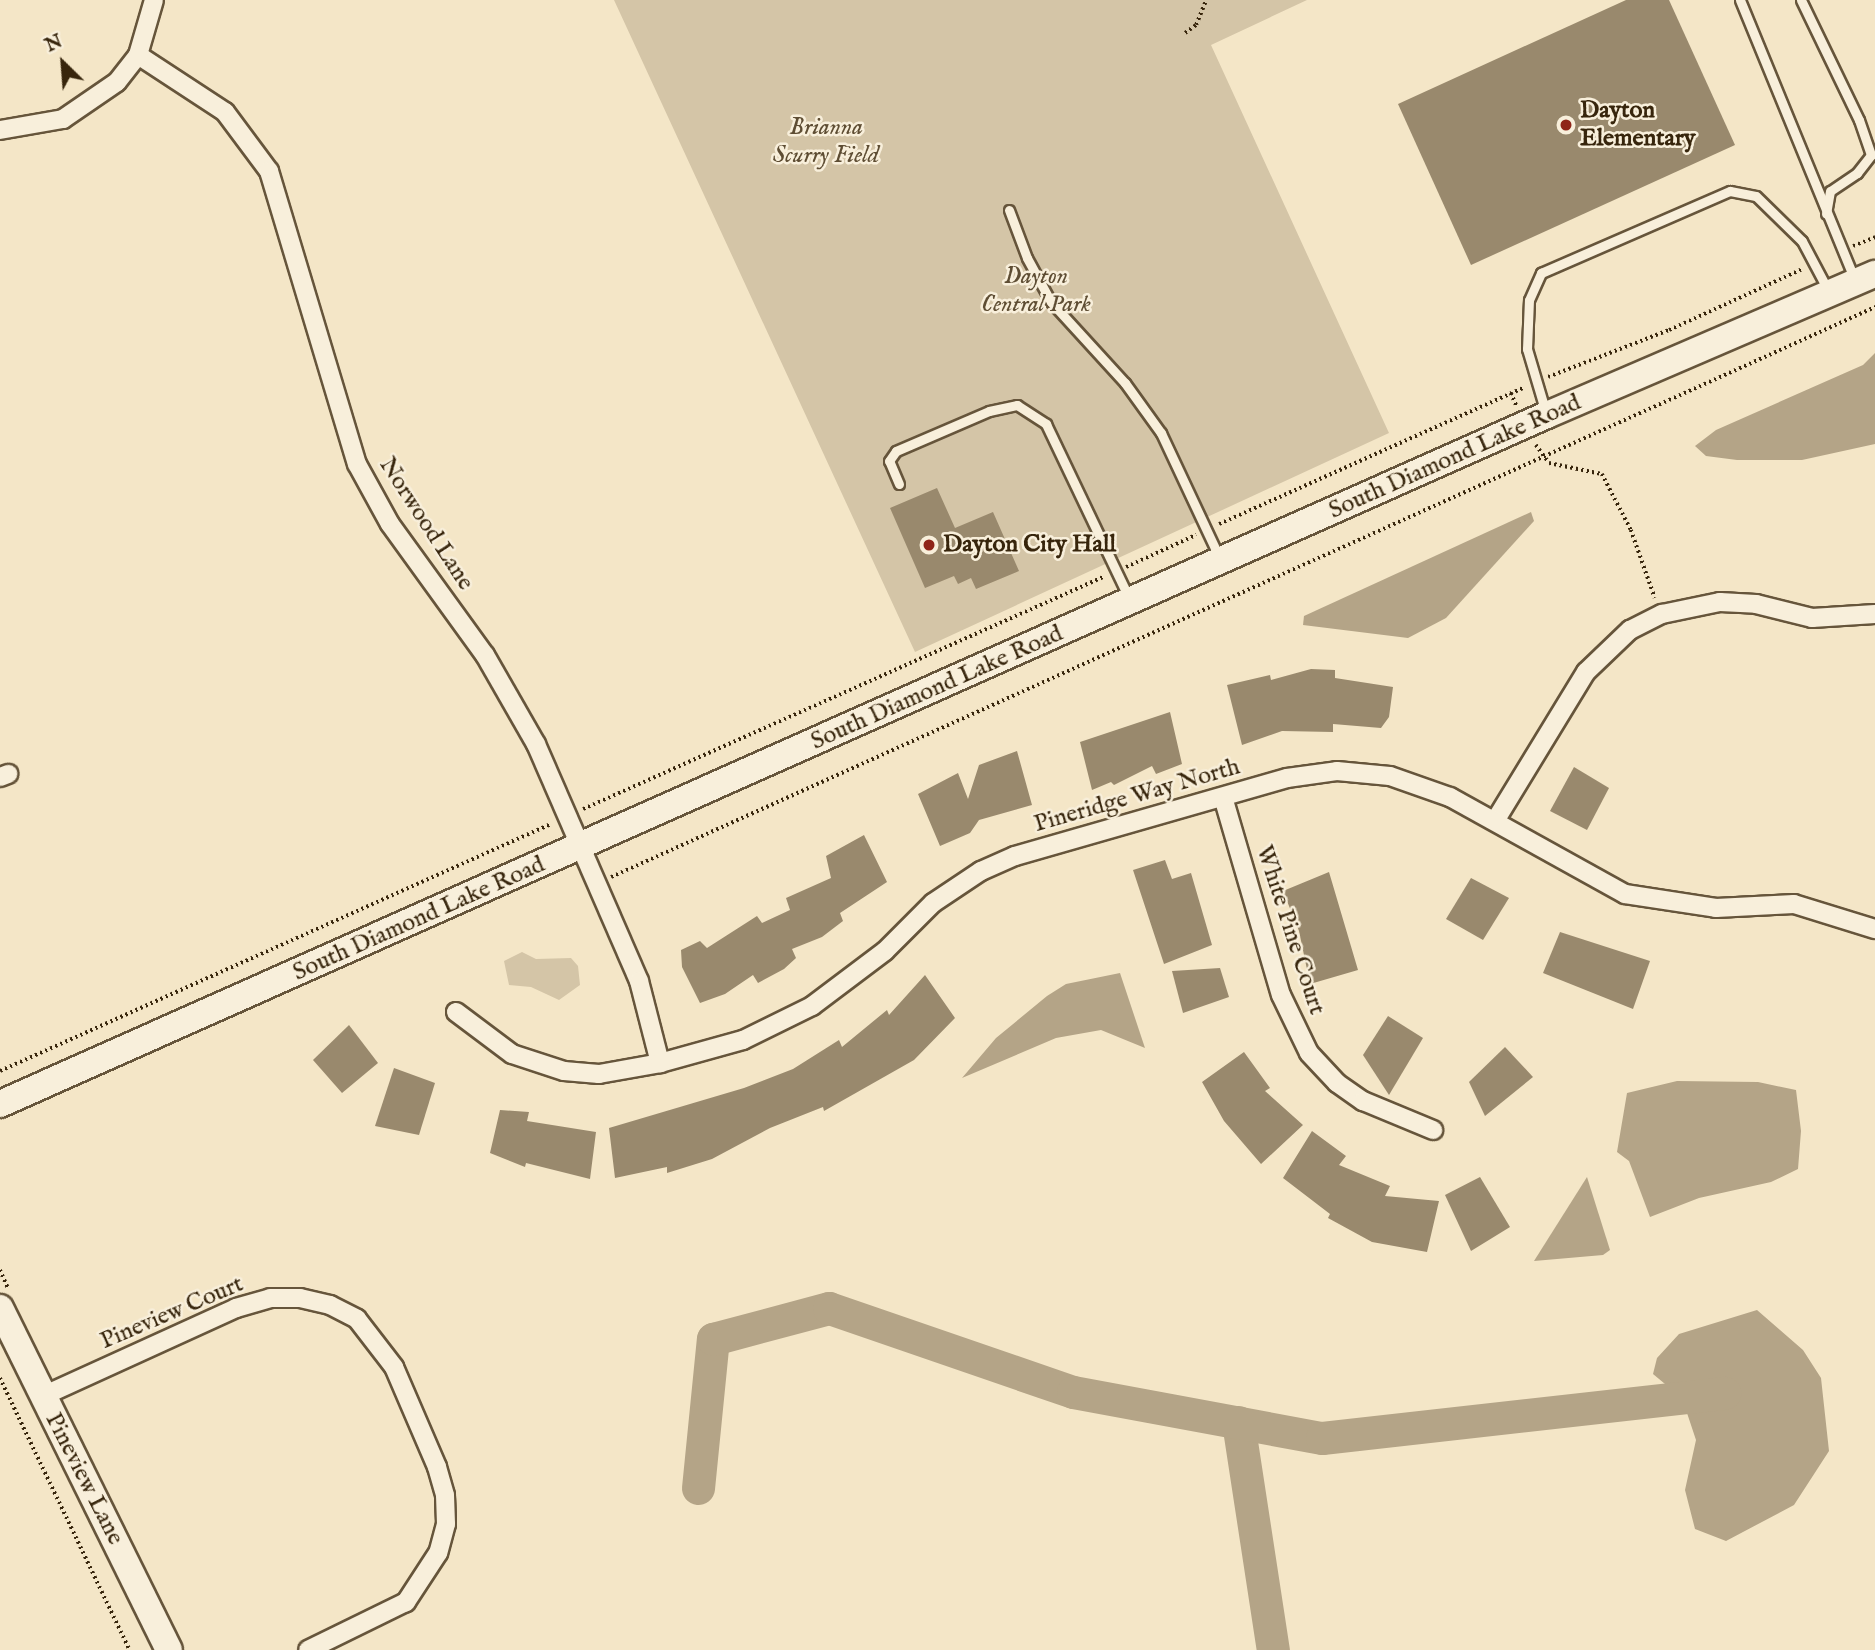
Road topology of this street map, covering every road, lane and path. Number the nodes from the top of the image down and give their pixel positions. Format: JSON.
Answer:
{"nodes":[{"id":1,"x":154,"y":0,"type":"edge"},
{"id":2,"x":1206,"y":0,"type":"edge"},
{"id":3,"x":1740,"y":0,"type":"edge"},
{"id":4,"x":1801,"y":0,"type":"edge"},
{"id":5,"x":1185,"y":33,"type":"dead end"},
{"id":6,"x":138,"y":55,"type":"junction"},
{"id":7,"x":0,"y":130,"type":"edge"},
{"id":8,"x":1009,"y":210,"type":"dead end"},
{"id":9,"x":1825,"y":216,"type":"junction"},
{"id":10,"x":1875,"y":237,"type":"edge"},
{"id":11,"x":1842,"y":251,"type":"junction"},
{"id":12,"x":1815,"y":263,"type":"junction"},
{"id":13,"x":1866,"y":279,"type":"edge"},
{"id":14,"x":1830,"y":294,"type":"junction"},
{"id":15,"x":1875,"y":307,"type":"edge"},
{"id":16,"x":1536,"y":382,"type":"junction"},
{"id":17,"x":1511,"y":393,"type":"junction"},
{"id":18,"x":1536,"y":420,"type":"junction"},
{"id":19,"x":1542,"y":458,"type":"junction"},
{"id":20,"x":899,"y":484,"type":"dead end"},
{"id":21,"x":1207,"y":530,"type":"junction"},
{"id":22,"x":1221,"y":561,"type":"junction"},
{"id":23,"x":1116,"y":571,"type":"junction"},
{"id":24,"x":1130,"y":601,"type":"junction"},
{"id":25,"x":1662,"y":614,"type":"junction"},
{"id":26,"x":1875,"y":614,"type":"edge"},
{"id":27,"x":1223,"y":797,"type":"junction"},
{"id":28,"x":567,"y":817,"type":"junction"},
{"id":29,"x":1496,"y":821,"type":"junction"},
{"id":30,"x":580,"y":848,"type":"junction"},
{"id":31,"x":596,"y":883,"type":"junction"},
{"id":32,"x":1875,"y":929,"type":"edge"},
{"id":33,"x":456,"y":1012,"type":"dead end"},
{"id":34,"x":660,"y":1063,"type":"junction"},
{"id":35,"x":0,"y":1070,"type":"edge"},
{"id":36,"x":0,"y":1104,"type":"edge"},
{"id":37,"x":1433,"y":1130,"type":"dead end"},
{"id":38,"x":0,"y":1308,"type":"edge"},
{"id":39,"x":0,"y":1378,"type":"edge"},
{"id":40,"x":43,"y":1396,"type":"junction"},
{"id":41,"x":130,"y":1650,"type":"edge"},
{"id":42,"x":169,"y":1650,"type":"edge"},
{"id":43,"x":308,"y":1650,"type":"edge"}],
"edges":[{"from":1,"to":6,"type":"street"},
{"from":2,"to":5,"type":"path"},
{"from":3,"to":9,"type":"lane"},
{"from":4,"to":9,"type":"lane"},
{"from":6,"to":7,"type":"street"},
{"from":6,"to":28,"type":"street","name":"Norwood Lane"},
{"from":8,"to":21,"type":"lane"},
{"from":9,"to":11,"type":"lane"},
{"from":10,"to":11,"type":"path"},
{"from":11,"to":13,"type":"lane"},
{"from":12,"to":14,"type":"lane"},
{"from":12,"to":16,"type":"path"},
{"from":12,"to":16,"type":"lane"},
{"from":13,"to":14,"type":"street","name":"South Diamond Lake Road"},
{"from":14,"to":18,"type":"street","name":"South Diamond Lake Road"},
{"from":15,"to":19,"type":"path"},
{"from":16,"to":17,"type":"path"},
{"from":16,"to":18,"type":"lane"},
{"from":17,"to":18,"type":"path"},
{"from":17,"to":21,"type":"path"},
{"from":18,"to":19,"type":"path"},
{"from":18,"to":22,"type":"street","name":"South Diamond Lake Road"},
{"from":19,"to":25,"type":"path"},
{"from":19,"to":31,"type":"path"},
{"from":20,"to":23,"type":"lane"},
{"from":21,"to":22,"type":"lane"},
{"from":21,"to":23,"type":"path"},
{"from":22,"to":24,"type":"street","name":"South Diamond Lake Road"},
{"from":23,"to":24,"type":"lane"},
{"from":23,"to":28,"type":"path"},
{"from":24,"to":30,"type":"street","name":"South Diamond Lake Road"},
{"from":25,"to":26,"type":"street"},
{"from":25,"to":29,"type":"street"},
{"from":27,"to":29,"type":"street","name":"Pineridge Way North"},
{"from":27,"to":34,"type":"street","name":"Pineridge Way North"},
{"from":27,"to":37,"type":"street","name":"White Pine Court"},
{"from":28,"to":30,"type":"street","name":"Norwood Lane"},
{"from":28,"to":35,"type":"path"},
{"from":29,"to":32,"type":"street","name":"Pineridge Way North"},
{"from":30,"to":31,"type":"street","name":"Norwood Lane"},
{"from":30,"to":36,"type":"street","name":"South Diamond Lake Road"},
{"from":31,"to":34,"type":"street","name":"Norwood Lane"},
{"from":33,"to":34,"type":"street","name":"Pineridge Way North"},
{"from":38,"to":40,"type":"street","name":"Pineview Lane"},
{"from":39,"to":41,"type":"path"},
{"from":40,"to":42,"type":"street","name":"Pineview Lane"},
{"from":40,"to":43,"type":"street","name":"Pineview Court"}]}
